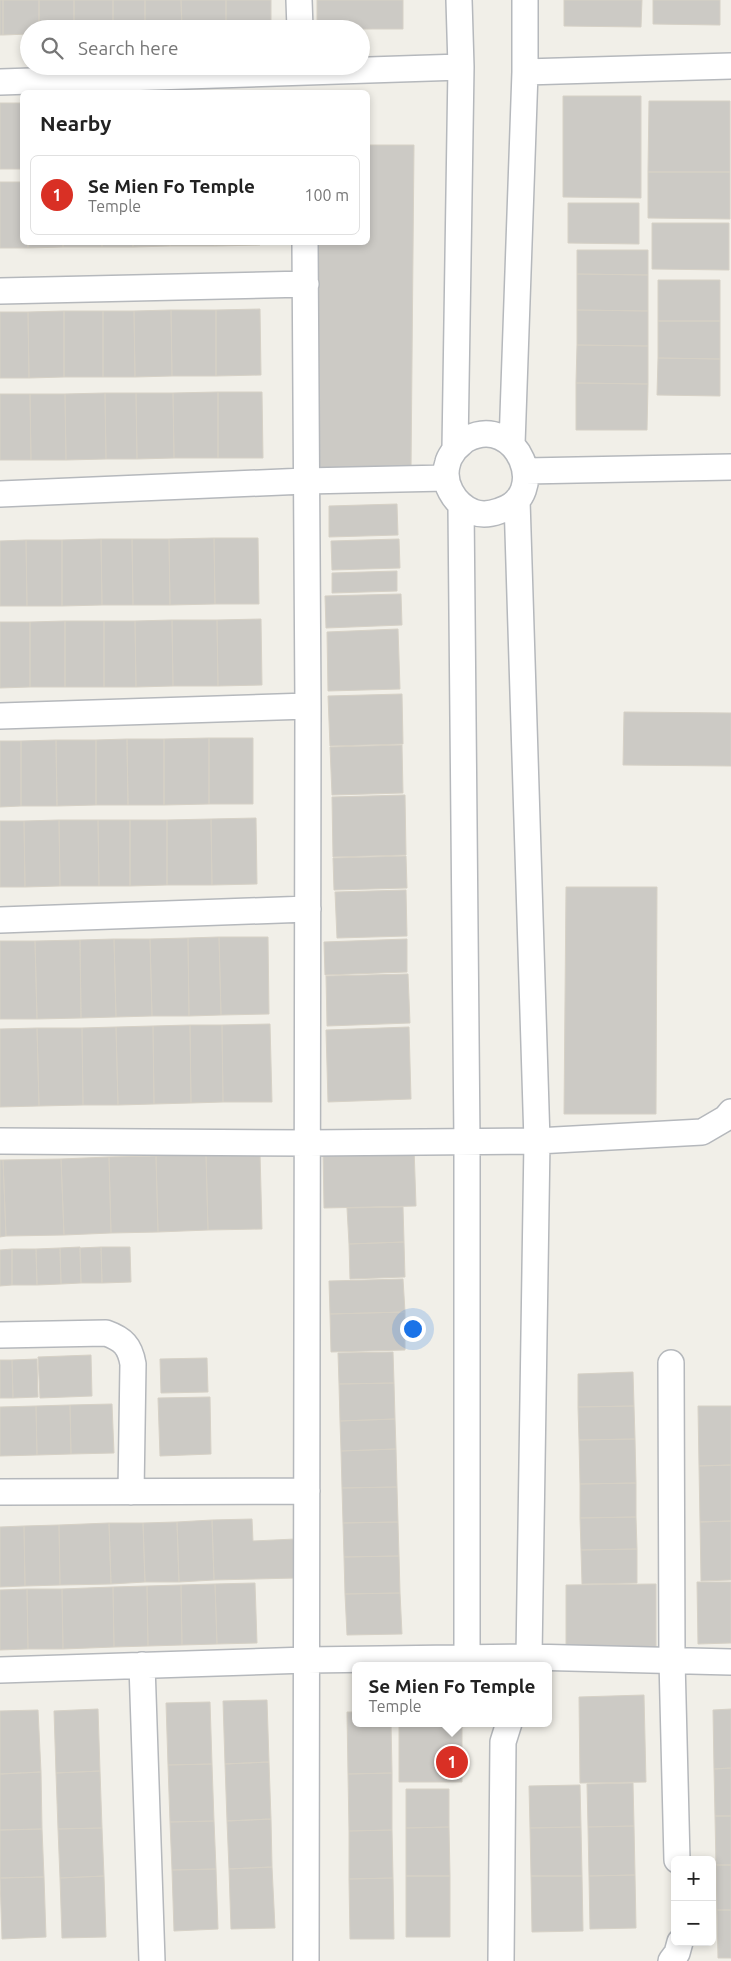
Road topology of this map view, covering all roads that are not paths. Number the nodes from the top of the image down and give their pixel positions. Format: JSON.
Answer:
{"nodes":[{"id":1,"x":299,"y":0,"type":"edge"},
{"id":2,"x":459,"y":0,"type":"edge"},
{"id":3,"x":525,"y":0,"type":"edge"},
{"id":4,"x":300,"y":20,"type":"edge"},
{"id":5,"x":731,"y":66,"type":"edge"},
{"id":6,"x":461,"y":68,"type":"junction"},
{"id":7,"x":525,"y":72,"type":"junction"},
{"id":8,"x":370,"y":73,"type":"edge"},
{"id":9,"x":337,"y":75,"type":"edge"},
{"id":10,"x":301,"y":77,"type":"edge"},
{"id":11,"x":0,"y":82,"type":"edge"},
{"id":12,"x":305,"y":245,"type":"edge"},
{"id":13,"x":306,"y":284,"type":"junction"},
{"id":14,"x":0,"y":291,"type":"edge"},
{"id":15,"x":512,"y":444,"type":"junction"},
{"id":16,"x":455,"y":448,"type":"junction"},
{"id":17,"x":731,"y":468,"type":"edge"},
{"id":18,"x":526,"y":471,"type":"junction"},
{"id":19,"x":446,"y":478,"type":"junction"},
{"id":20,"x":305,"y":481,"type":"junction"},
{"id":21,"x":0,"y":494,"type":"edge"},
{"id":22,"x":517,"y":500,"type":"junction"},
{"id":23,"x":461,"y":506,"type":"junction"},
{"id":24,"x":308,"y":706,"type":"junction"},
{"id":25,"x":0,"y":716,"type":"edge"},
{"id":26,"x":308,"y":909,"type":"junction"},
{"id":27,"x":0,"y":920,"type":"edge"},
{"id":28,"x":731,"y":1112,"type":"edge"},
{"id":29,"x":537,"y":1141,"type":"junction"},
{"id":30,"x":0,"y":1142,"type":"edge"},
{"id":31,"x":467,"y":1142,"type":"junction"},
{"id":32,"x":308,"y":1143,"type":"junction"},
{"id":33,"x":0,"y":1335,"type":"edge"},
{"id":34,"x":670,"y":1363,"type":"dead end"},
{"id":35,"x":306,"y":1491,"type":"junction"},
{"id":36,"x":0,"y":1492,"type":"edge"},
{"id":37,"x":131,"y":1492,"type":"junction"},
{"id":38,"x":307,"y":1660,"type":"junction"},
{"id":39,"x":672,"y":1660,"type":"junction"},
{"id":40,"x":527,"y":1661,"type":"edge"},
{"id":41,"x":469,"y":1662,"type":"edge"},
{"id":42,"x":731,"y":1662,"type":"edge"},
{"id":43,"x":142,"y":1665,"type":"junction"},
{"id":44,"x":0,"y":1670,"type":"edge"},
{"id":45,"x":502,"y":1729,"type":"edge"},
{"id":46,"x":677,"y":1856,"type":"edge"},
{"id":47,"x":679,"y":1946,"type":"edge"},
{"id":48,"x":152,"y":1961,"type":"edge"},
{"id":49,"x":306,"y":1961,"type":"edge"},
{"id":50,"x":501,"y":1961,"type":"edge"},
{"id":51,"x":670,"y":1961,"type":"edge"}],
"edges":[{"from":1,"to":4,"type":"street"},
{"from":2,"to":6,"type":"street"},
{"from":3,"to":7,"type":"street"},
{"from":5,"to":7,"type":"street"},
{"from":6,"to":8,"type":"street"},
{"from":6,"to":16,"type":"street"},
{"from":7,"to":15,"type":"street"},
{"from":9,"to":10,"type":"street"},
{"from":10,"to":11,"type":"street"},
{"from":12,"to":13,"type":"street"},
{"from":13,"to":14,"type":"street"},
{"from":13,"to":20,"type":"street"},
{"from":15,"to":16,"type":"street"},
{"from":15,"to":18,"type":"street"},
{"from":16,"to":19,"type":"street"},
{"from":17,"to":18,"type":"street"},
{"from":18,"to":22,"type":"street"},
{"from":19,"to":20,"type":"street"},
{"from":19,"to":23,"type":"street"},
{"from":20,"to":21,"type":"street"},
{"from":20,"to":24,"type":"street"},
{"from":22,"to":23,"type":"street"},
{"from":22,"to":29,"type":"street"},
{"from":23,"to":31,"type":"street"},
{"from":24,"to":25,"type":"street"},
{"from":24,"to":26,"type":"street"},
{"from":26,"to":27,"type":"street"},
{"from":26,"to":32,"type":"street"},
{"from":28,"to":29,"type":"street"},
{"from":29,"to":31,"type":"street"},
{"from":29,"to":40,"type":"street"},
{"from":30,"to":32,"type":"street"},
{"from":31,"to":32,"type":"street"},
{"from":31,"to":41,"type":"street"},
{"from":32,"to":35,"type":"street"},
{"from":33,"to":37,"type":"street"},
{"from":34,"to":39,"type":"street"},
{"from":35,"to":37,"type":"street"},
{"from":35,"to":38,"type":"street"},
{"from":36,"to":37,"type":"street"},
{"from":38,"to":41,"type":"street"},
{"from":38,"to":43,"type":"street"},
{"from":38,"to":49,"type":"street"},
{"from":39,"to":40,"type":"street"},
{"from":39,"to":42,"type":"street"},
{"from":39,"to":46,"type":"street"},
{"from":40,"to":41,"type":"street"},
{"from":43,"to":44,"type":"street"},
{"from":43,"to":48,"type":"street"},
{"from":45,"to":50,"type":"street"},
{"from":47,"to":51,"type":"street"}]}
